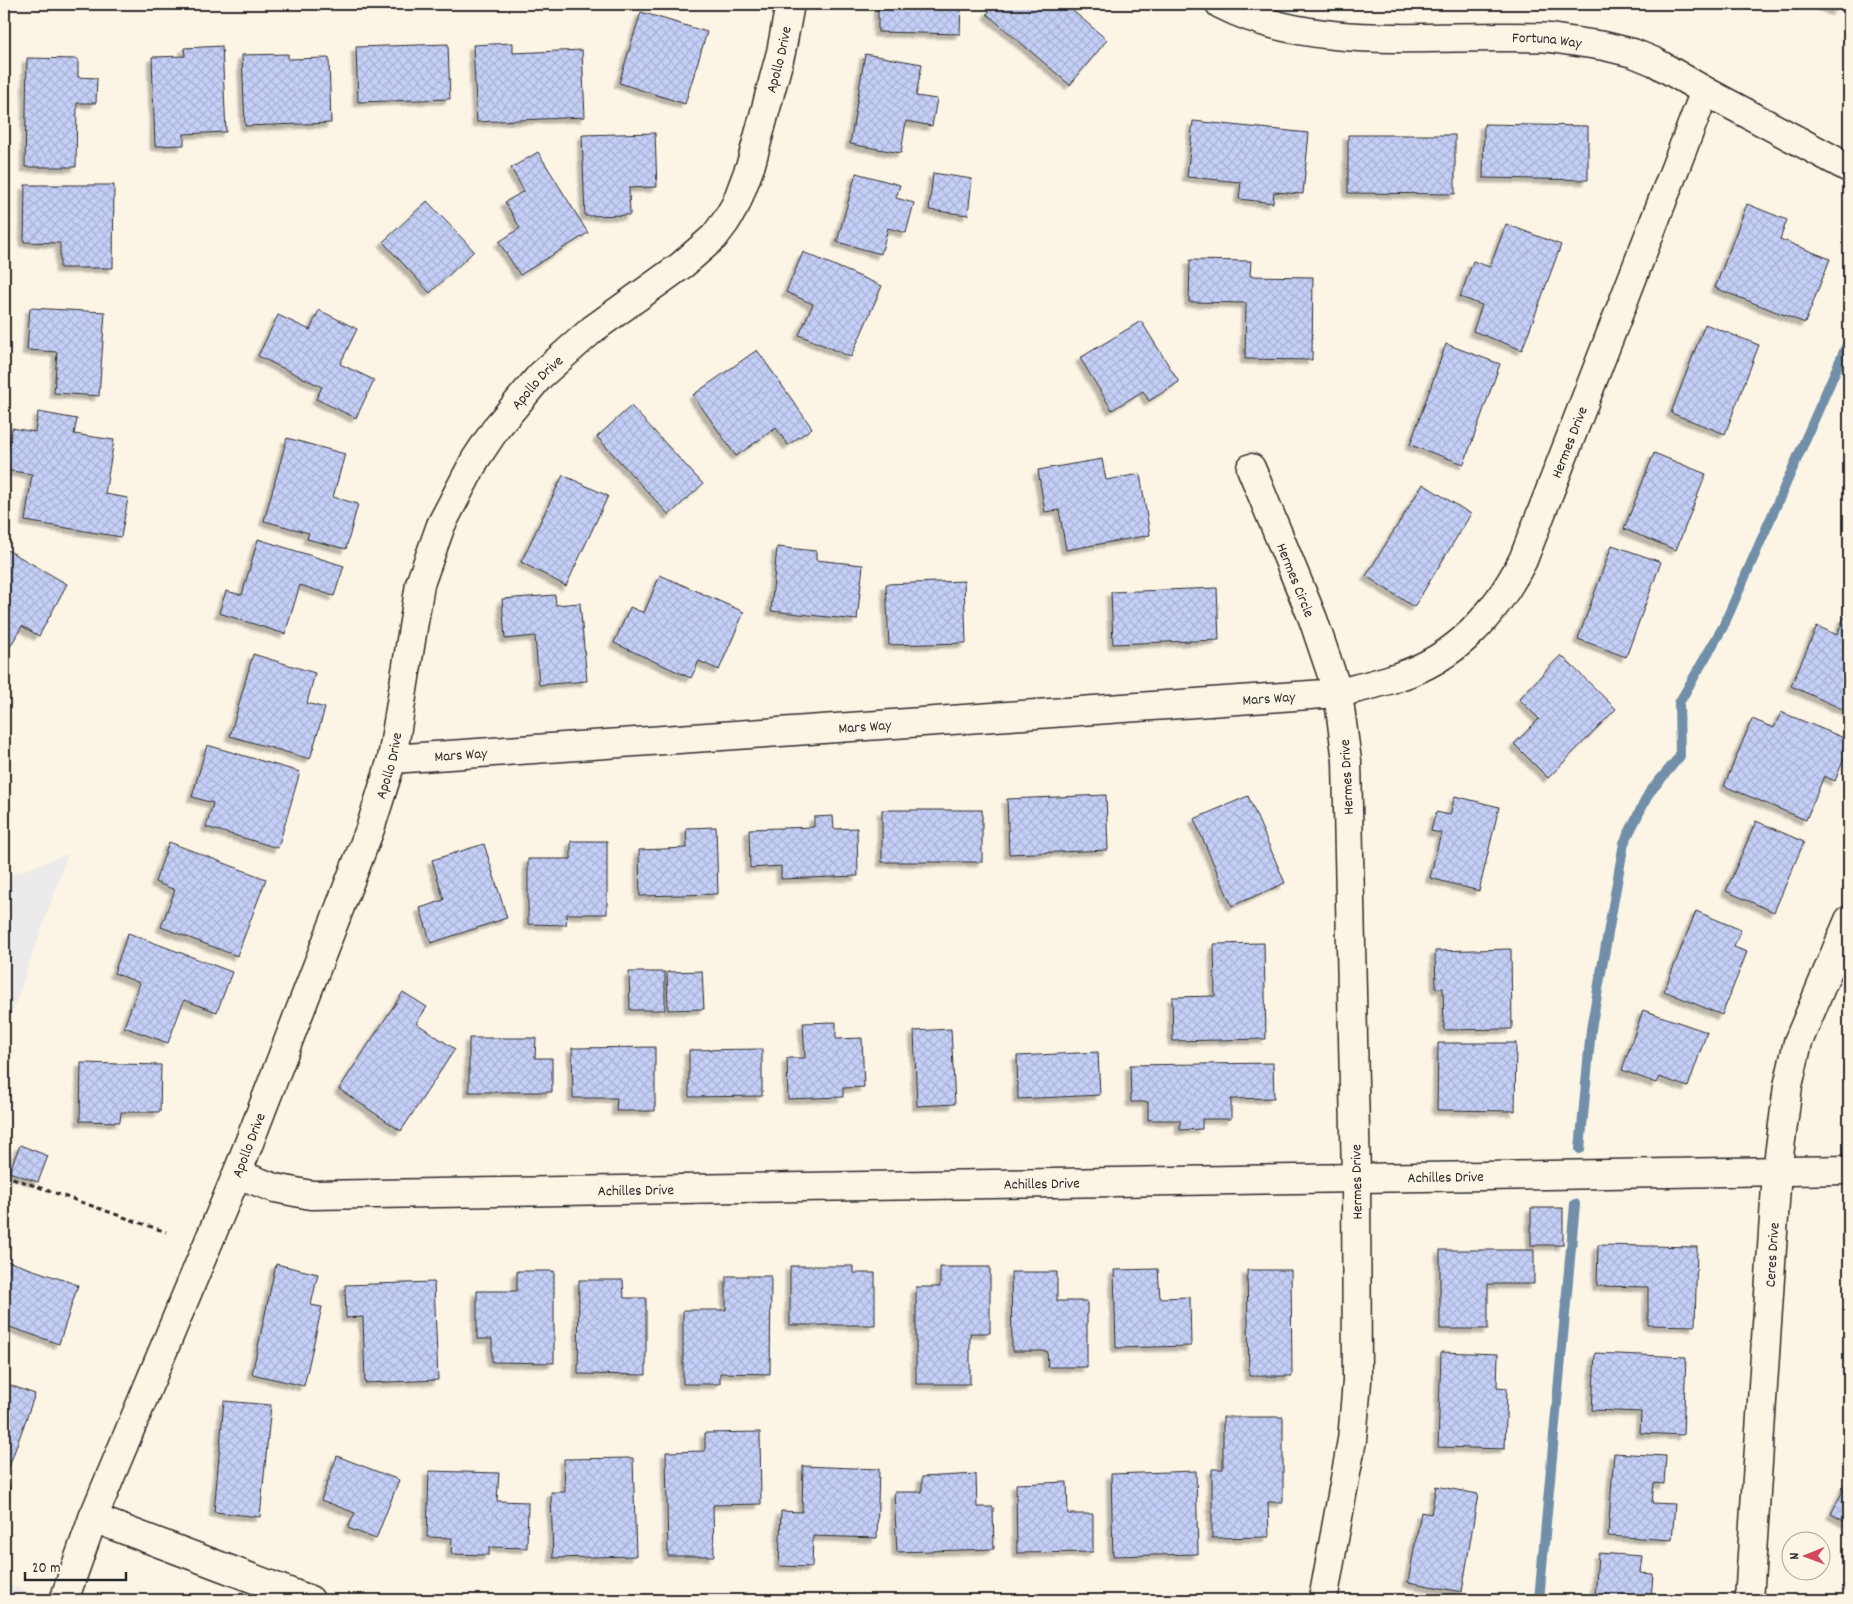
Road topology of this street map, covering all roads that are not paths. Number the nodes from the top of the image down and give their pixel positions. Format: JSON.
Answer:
{"nodes":[{"id":1,"x":790,"y":4,"type":"edge"},
{"id":2,"x":1220,"y":4,"type":"edge"},
{"id":3,"x":1705,"y":91,"type":"junction"},
{"id":4,"x":1849,"y":168,"type":"edge"},
{"id":5,"x":1251,"y":468,"type":"dead end"},
{"id":6,"x":1338,"y":693,"type":"junction"},
{"id":7,"x":392,"y":759,"type":"junction"},
{"id":8,"x":1849,"y":920,"type":"edge"},
{"id":9,"x":1849,"y":1170,"type":"edge"},
{"id":10,"x":1777,"y":1171,"type":"junction"},
{"id":11,"x":237,"y":1174,"type":"junction"},
{"id":12,"x":1356,"y":1177,"type":"junction"},
{"id":13,"x":93,"y":1518,"type":"junction"},
{"id":14,"x":64,"y":1600,"type":"edge"},
{"id":15,"x":310,"y":1600,"type":"edge"},
{"id":16,"x":1323,"y":1600,"type":"edge"},
{"id":17,"x":1750,"y":1600,"type":"edge"}],
"edges":[{"from":1,"to":7,"type":"street","name":"Apollo Drive"},
{"from":2,"to":3,"type":"street","name":"Fortuna Way"},
{"from":3,"to":4,"type":"street","name":"Fortuna Way"},
{"from":3,"to":6,"type":"street","name":"Hermes Drive"},
{"from":5,"to":6,"type":"street","name":"Hermes Circle"},
{"from":6,"to":7,"type":"street","name":"Mars Way"},
{"from":6,"to":12,"type":"street","name":"Hermes Drive"},
{"from":7,"to":11,"type":"street","name":"Apollo Drive"},
{"from":8,"to":10,"type":"street","name":"Ceres Drive"},
{"from":9,"to":10,"type":"street","name":"Achilles Drive"},
{"from":10,"to":12,"type":"street","name":"Achilles Drive"},
{"from":10,"to":17,"type":"street","name":"Ceres Drive"},
{"from":11,"to":12,"type":"street","name":"Achilles Drive"},
{"from":11,"to":13,"type":"street","name":"Apollo Drive"},
{"from":12,"to":16,"type":"street","name":"Hermes Drive"},
{"from":13,"to":14,"type":"street","name":"Apollo Drive"},
{"from":13,"to":15,"type":"street"}]}
